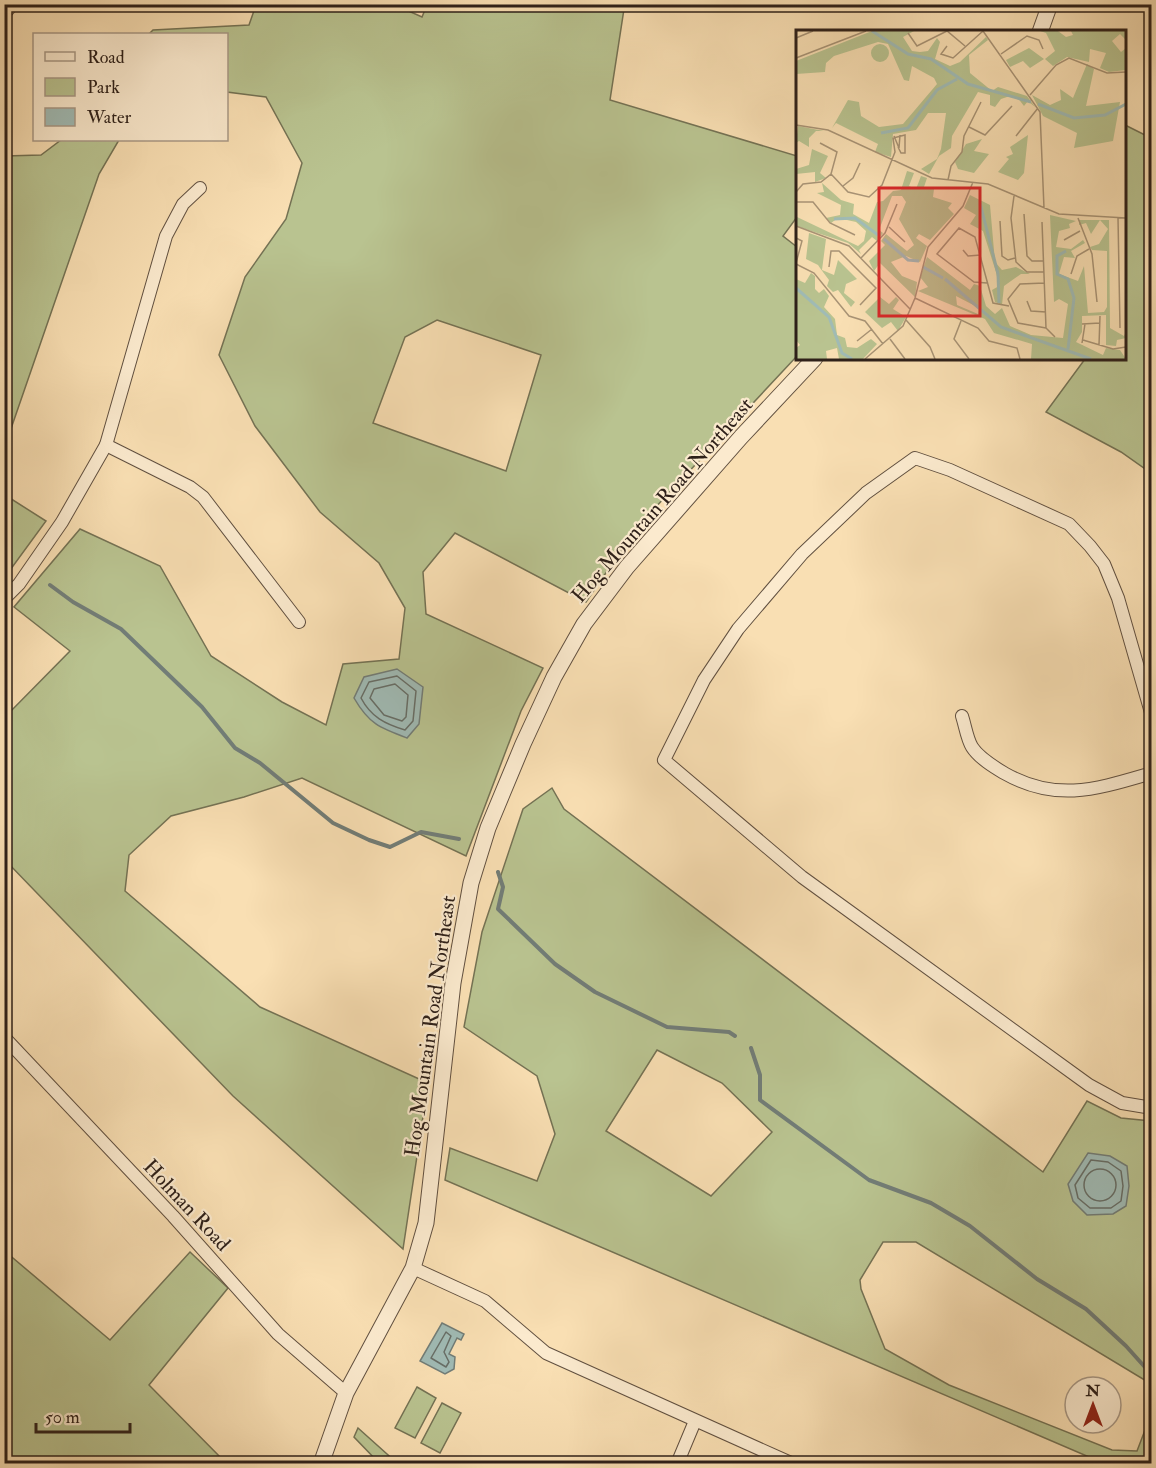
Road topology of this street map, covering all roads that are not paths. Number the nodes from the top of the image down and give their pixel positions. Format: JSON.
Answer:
{"nodes":[{"id":1,"x":14,"y":4,"type":"edge"},
{"id":2,"x":1050,"y":4,"type":"edge"},
{"id":3,"x":4,"y":14,"type":"edge"},
{"id":4,"x":1041,"y":30,"type":"edge"},
{"id":5,"x":200,"y":188,"type":"dead end"},
{"id":6,"x":814,"y":360,"type":"edge"},
{"id":7,"x":106,"y":445,"type":"junction"},
{"id":8,"x":4,"y":599,"type":"edge"},
{"id":9,"x":299,"y":622,"type":"dead end"},
{"id":10,"x":962,"y":716,"type":"dead end"},
{"id":11,"x":1152,"y":716,"type":"edge"},
{"id":12,"x":1152,"y":774,"type":"edge"},
{"id":13,"x":4,"y":1037,"type":"edge"},
{"id":14,"x":1152,"y":1108,"type":"edge"},
{"id":15,"x":413,"y":1268,"type":"junction"},
{"id":16,"x":346,"y":1393,"type":"junction"},
{"id":17,"x":695,"y":1421,"type":"junction"},
{"id":18,"x":321,"y":1464,"type":"edge"},
{"id":19,"x":676,"y":1464,"type":"edge"},
{"id":20,"x":793,"y":1464,"type":"edge"}],
"edges":[{"from":1,"to":3,"type":"street"},
{"from":2,"to":4,"type":"street"},
{"from":5,"to":7,"type":"street"},
{"from":6,"to":15,"type":"street","name":"Hog Mountain Road Northeast"},
{"from":7,"to":8,"type":"street"},
{"from":7,"to":9,"type":"street"},
{"from":10,"to":12,"type":"street"},
{"from":11,"to":14,"type":"street"},
{"from":13,"to":16,"type":"street","name":"Holman Road"},
{"from":15,"to":16,"type":"street","name":"Hog Mountain Road Northeast"},
{"from":15,"to":17,"type":"street"},
{"from":16,"to":18,"type":"street","name":"Hog Mountain Road Northeast"},
{"from":17,"to":19,"type":"street"},
{"from":17,"to":20,"type":"street"}]}
